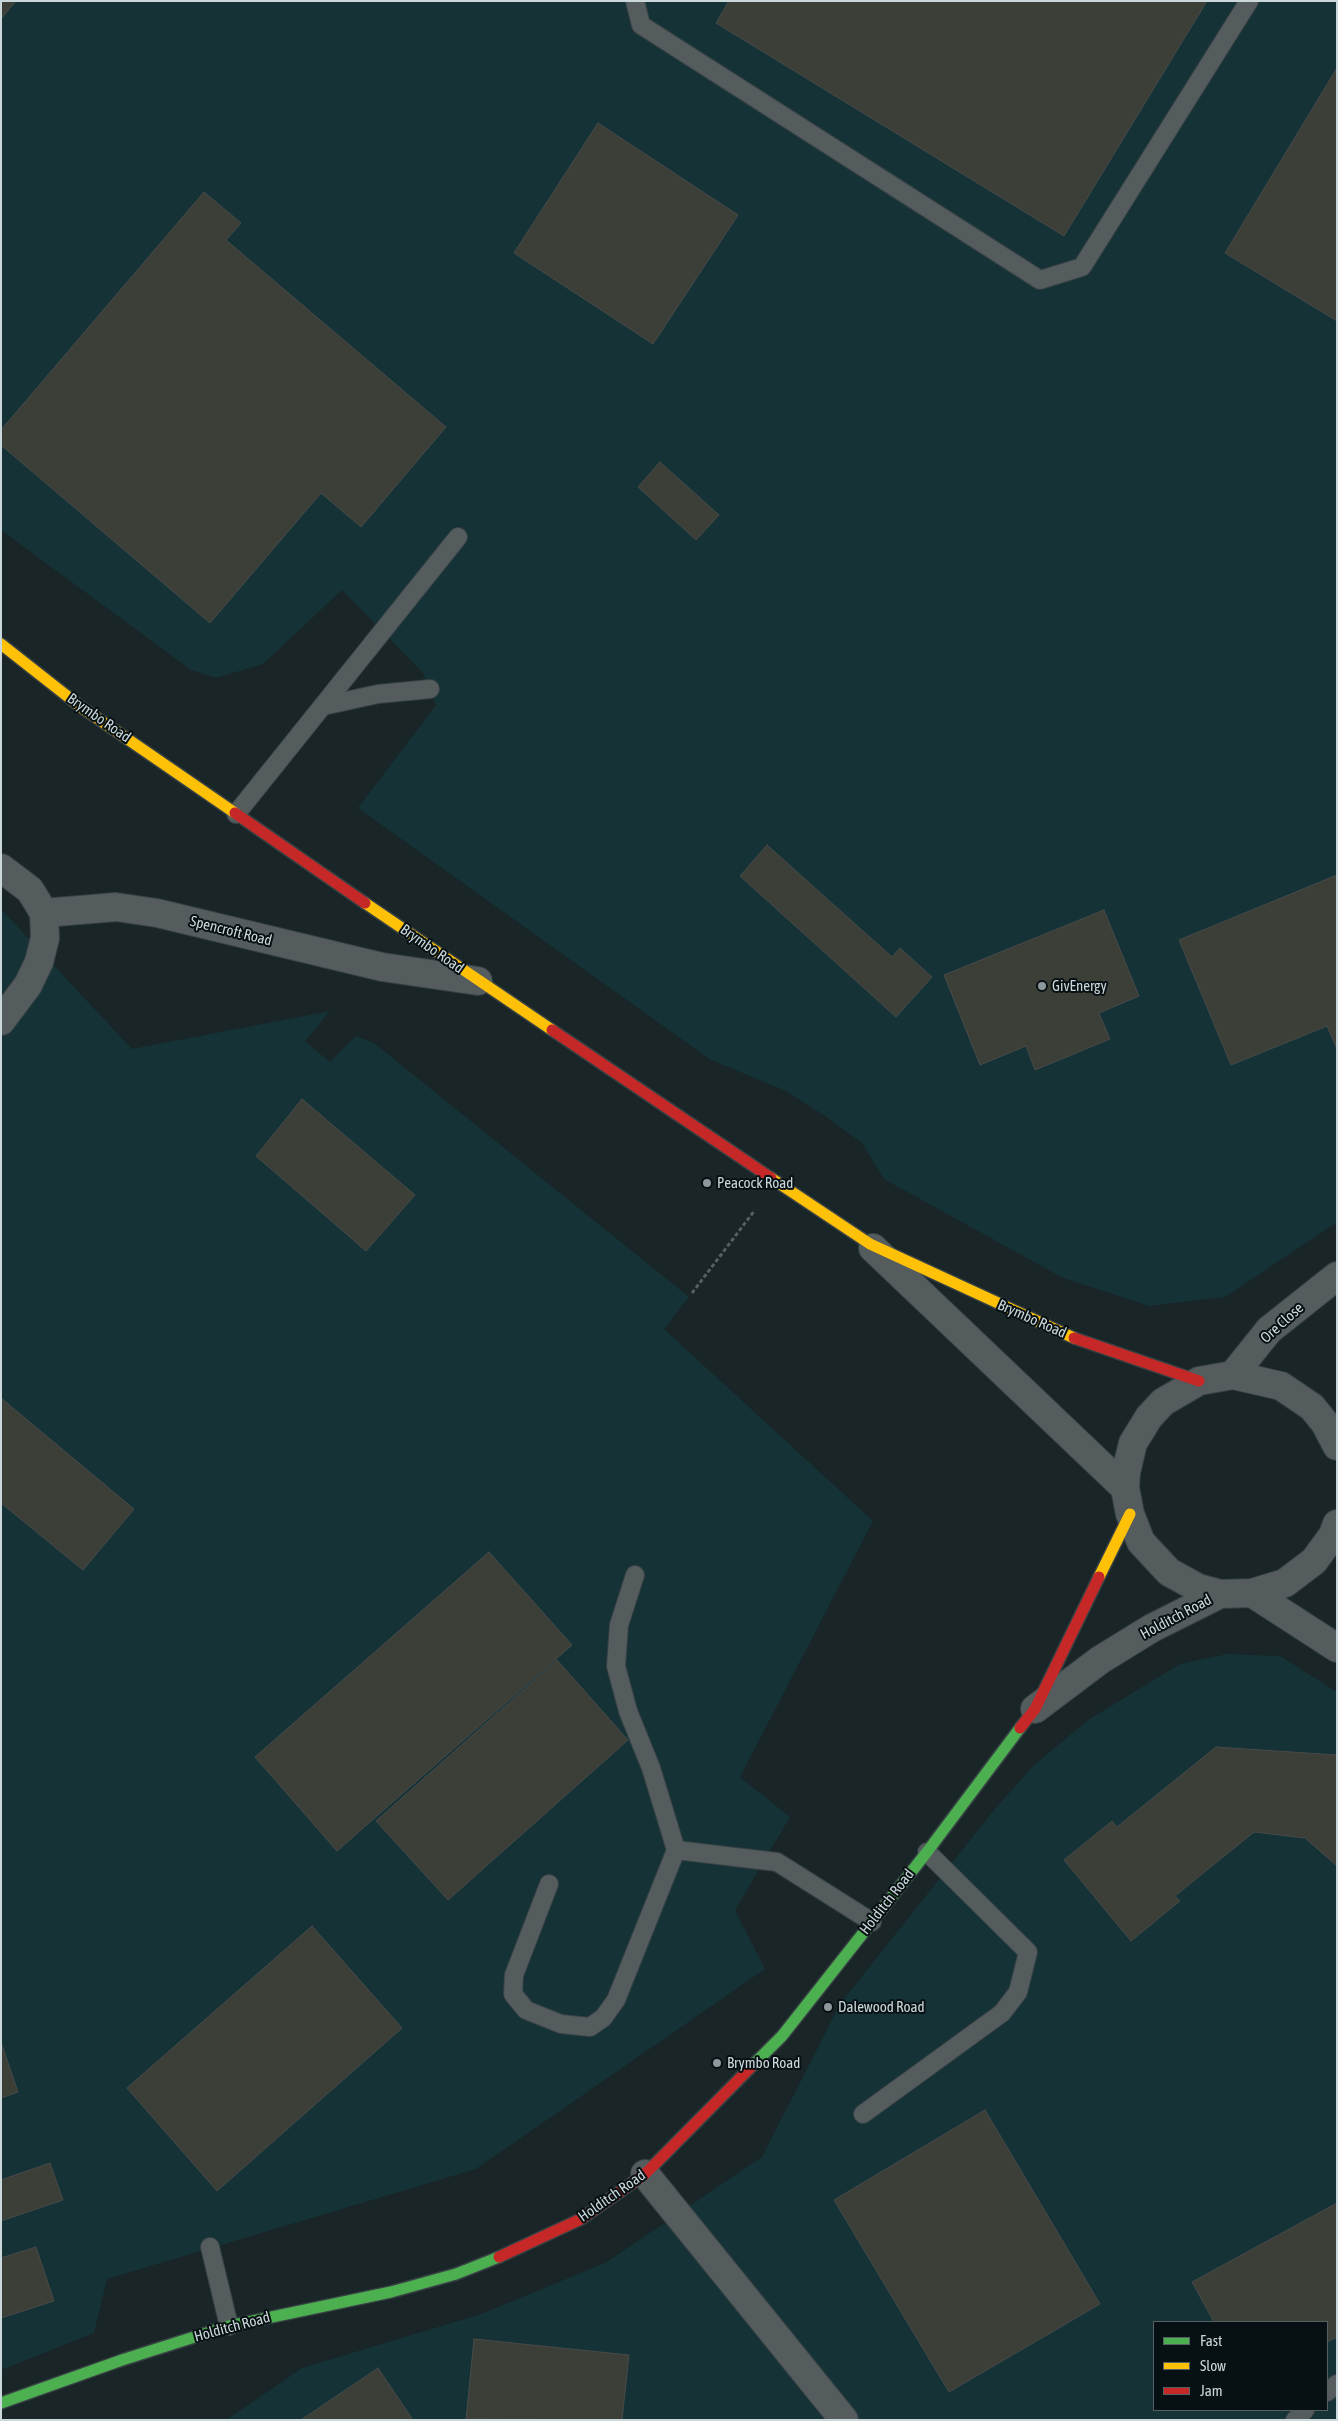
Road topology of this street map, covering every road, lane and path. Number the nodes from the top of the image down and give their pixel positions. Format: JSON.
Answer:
{"nodes":[{"id":1,"x":635,"y":1,"type":"edge"},
{"id":2,"x":1249,"y":1,"type":"edge"},
{"id":3,"x":458,"y":537,"type":"dead end"},
{"id":4,"x":1,"y":644,"type":"edge"},
{"id":5,"x":430,"y":689,"type":"dead end"},
{"id":6,"x":323,"y":706,"type":"junction"},
{"id":7,"x":236,"y":814,"type":"junction"},
{"id":8,"x":1,"y":868,"type":"edge"},
{"id":9,"x":44,"y":913,"type":"junction"},
{"id":10,"x":478,"y":980,"type":"junction"},
{"id":11,"x":1,"y":1022,"type":"edge"},
{"id":12,"x":776,"y":1181,"type":"junction"},
{"id":13,"x":870,"y":1244,"type":"junction"},
{"id":14,"x":1337,"y":1276,"type":"edge"},
{"id":15,"x":692,"y":1292,"type":"dead end"},
{"id":16,"x":1233,"y":1375,"type":"junction"},
{"id":17,"x":1199,"y":1382,"type":"junction"},
{"id":18,"x":1337,"y":1446,"type":"edge"},
{"id":19,"x":1127,"y":1501,"type":"junction"},
{"id":20,"x":1337,"y":1524,"type":"edge"},
{"id":21,"x":635,"y":1575,"type":"dead end"},
{"id":22,"x":1252,"y":1593,"type":"junction"},
{"id":23,"x":1220,"y":1594,"type":"junction"},
{"id":24,"x":1337,"y":1648,"type":"edge"},
{"id":25,"x":1035,"y":1709,"type":"junction"},
{"id":26,"x":676,"y":1850,"type":"junction"},
{"id":27,"x":927,"y":1852,"type":"junction"},
{"id":28,"x":549,"y":1884,"type":"dead end"},
{"id":29,"x":872,"y":1922,"type":"junction"},
{"id":30,"x":863,"y":2114,"type":"dead end"},
{"id":31,"x":645,"y":2174,"type":"junction"},
{"id":32,"x":210,"y":2247,"type":"dead end"},
{"id":33,"x":229,"y":2326,"type":"junction"},
{"id":34,"x":1,"y":2403,"type":"edge"},
{"id":35,"x":1304,"y":2411,"type":"edge"},
{"id":36,"x":844,"y":2420,"type":"edge"},
{"id":37,"x":1295,"y":2420,"type":"edge"}],
"edges":[{"from":1,"to":2,"type":"lane"},
{"from":3,"to":6,"type":"lane"},
{"from":4,"to":7,"type":"street","name":"Brymbo Road"},
{"from":5,"to":6,"type":"lane"},
{"from":6,"to":7,"type":"lane"},
{"from":7,"to":10,"type":"street","name":"Brymbo Road"},
{"from":8,"to":9,"type":"street"},
{"from":9,"to":10,"type":"street","name":"Spencroft Road"},
{"from":9,"to":11,"type":"street"},
{"from":10,"to":12,"type":"street","name":"Brymbo Road"},
{"from":12,"to":13,"type":"street","name":"Brymbo Road"},
{"from":12,"to":15,"type":"path"},
{"from":13,"to":17,"type":"street","name":"Brymbo Road"},
{"from":13,"to":19,"type":"street","name":"Brymbo Road"},
{"from":14,"to":16,"type":"street","name":"Ore Close"},
{"from":16,"to":17,"type":"street"},
{"from":16,"to":18,"type":"street"},
{"from":17,"to":19,"type":"street"},
{"from":19,"to":23,"type":"street"},
{"from":19,"to":25,"type":"street","name":"Holditch Road"},
{"from":20,"to":22,"type":"street"},
{"from":21,"to":26,"type":"lane"},
{"from":22,"to":23,"type":"street"},
{"from":22,"to":24,"type":"street"},
{"from":23,"to":25,"type":"street","name":"Holditch Road"},
{"from":25,"to":27,"type":"street","name":"Holditch Road"},
{"from":26,"to":28,"type":"lane"},
{"from":26,"to":29,"type":"lane"},
{"from":27,"to":29,"type":"street","name":"Holditch Road"},
{"from":27,"to":30,"type":"lane"},
{"from":29,"to":31,"type":"street","name":"Holditch Road"},
{"from":31,"to":33,"type":"street","name":"Holditch Road"},
{"from":31,"to":36,"type":"street"},
{"from":32,"to":33,"type":"lane"},
{"from":33,"to":34,"type":"street","name":"Holditch Road"},
{"from":35,"to":37,"type":"lane"}]}
